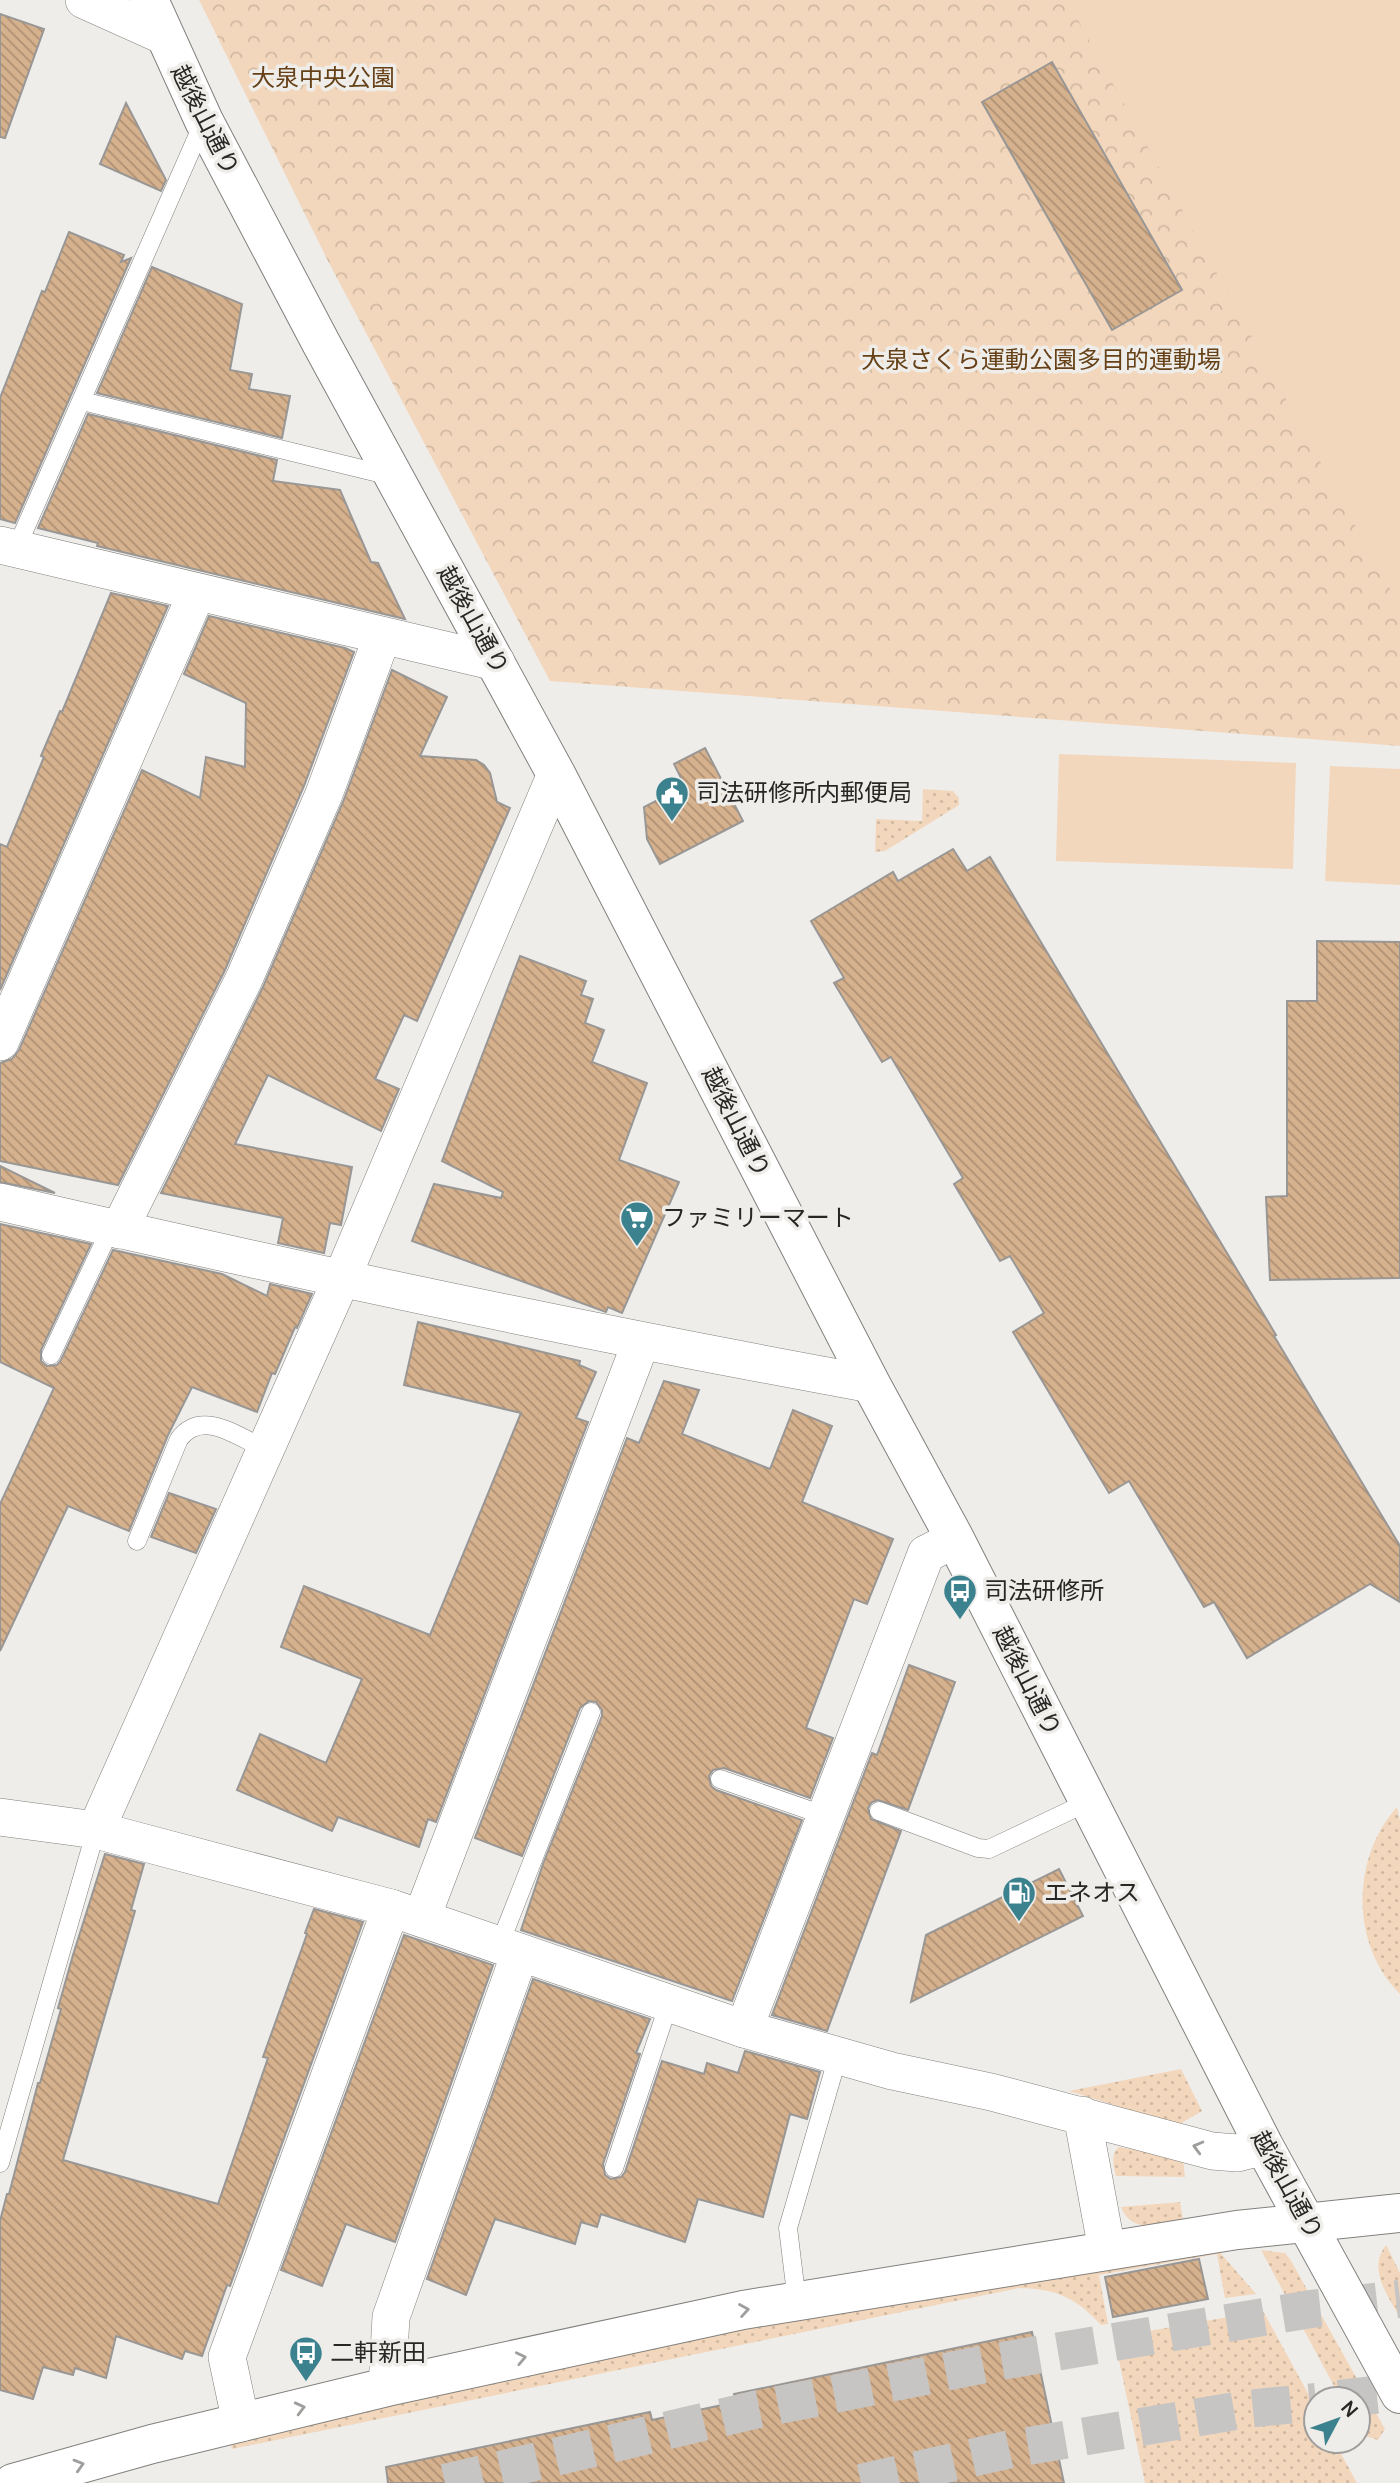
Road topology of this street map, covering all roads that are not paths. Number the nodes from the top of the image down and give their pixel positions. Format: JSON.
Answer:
{"nodes":[{"id":1,"x":84,"y":0,"type":"edge"},
{"id":2,"x":149,"y":0,"type":"edge"},
{"id":3,"x":164,"y":36,"type":"junction"},
{"id":4,"x":204,"y":121,"type":"junction"},
{"id":5,"x":82,"y":401,"type":"junction"},
{"id":6,"x":394,"y":477,"type":"junction"},
{"id":7,"x":8,"y":547,"type":"edge"},
{"id":8,"x":197,"y":593,"type":"junction"},
{"id":9,"x":382,"y":637,"type":"junction"},
{"id":10,"x":496,"y":662,"type":"junction"},
{"id":11,"x":556,"y":774,"type":"junction"},
{"id":12,"x":0,"y":1042,"type":"edge"},
{"id":13,"x":0,"y":1202,"type":"edge"},
{"id":14,"x":114,"y":1228,"type":"junction"},
{"id":15,"x":341,"y":1280,"type":"junction"},
{"id":16,"x":641,"y":1342,"type":"junction"},
{"id":17,"x":51,"y":1355,"type":"dead end"},
{"id":18,"x":871,"y":1384,"type":"junction"},
{"id":19,"x":265,"y":1449,"type":"junction"},
{"id":20,"x":955,"y":1539,"type":"junction"},
{"id":21,"x":137,"y":1541,"type":"dead end"},
{"id":22,"x":590,"y":1712,"type":"dead end"},
{"id":23,"x":720,"y":1779,"type":"dead end"},
{"id":24,"x":1088,"y":1802,"type":"junction"},
{"id":25,"x":879,"y":1811,"type":"dead end"},
{"id":26,"x":0,"y":1816,"type":"edge"},
{"id":27,"x":826,"y":1816,"type":"junction"},
{"id":28,"x":96,"y":1830,"type":"junction"},
{"id":29,"x":407,"y":1913,"type":"junction"},
{"id":30,"x":509,"y":1949,"type":"junction"},
{"id":31,"x":669,"y":2003,"type":"junction"},
{"id":32,"x":744,"y":2029,"type":"junction"},
{"id":33,"x":838,"y":2056,"type":"junction"},
{"id":34,"x":1082,"y":2115,"type":"junction"},
{"id":35,"x":1264,"y":2146,"type":"junction"},
{"id":36,"x":0,"y":2163,"type":"edge"},
{"id":37,"x":614,"y":2168,"type":"dead end"},
{"id":38,"x":1400,"y":2213,"type":"edge"},
{"id":39,"x":1308,"y":2222,"type":"junction"},
{"id":40,"x":1107,"y":2250,"type":"junction"},
{"id":41,"x":797,"y":2302,"type":"junction"},
{"id":42,"x":387,"y":2387,"type":"junction"},
{"id":43,"x":1400,"y":2394,"type":"edge"},
{"id":44,"x":241,"y":2423,"type":"junction"},
{"id":45,"x":13,"y":2483,"type":"edge"}],
"edges":[{"from":1,"to":3,"type":"street"},
{"from":2,"to":3,"type":"street","name":"越後山通り"},
{"from":3,"to":4,"type":"street","name":"越後山通り"},
{"from":4,"to":5,"type":"lane"},
{"from":4,"to":6,"type":"street","name":"越後山通り"},
{"from":5,"to":6,"type":"lane"},
{"from":5,"to":7,"type":"lane"},
{"from":6,"to":10,"type":"street","name":"越後山通り"},
{"from":7,"to":8,"type":"street"},
{"from":8,"to":9,"type":"street"},
{"from":8,"to":12,"type":"street"},
{"from":9,"to":10,"type":"street"},
{"from":9,"to":14,"type":"street"},
{"from":10,"to":11,"type":"street","name":"越後山通り"},
{"from":11,"to":15,"type":"street"},
{"from":11,"to":18,"type":"street","name":"越後山通り"},
{"from":13,"to":14,"type":"street"},
{"from":14,"to":15,"type":"street"},
{"from":14,"to":17,"type":"lane"},
{"from":15,"to":16,"type":"street"},
{"from":15,"to":19,"type":"street"},
{"from":16,"to":18,"type":"street"},
{"from":16,"to":29,"type":"street"},
{"from":18,"to":20,"type":"street","name":"越後山通り"},
{"from":19,"to":21,"type":"lane"},
{"from":19,"to":28,"type":"street"},
{"from":20,"to":24,"type":"street","name":"越後山通り"},
{"from":20,"to":27,"type":"street"},
{"from":22,"to":30,"type":"lane"},
{"from":23,"to":27,"type":"lane"},
{"from":24,"to":25,"type":"lane"},
{"from":24,"to":35,"type":"street","name":"越後山通り"},
{"from":26,"to":28,"type":"street"},
{"from":27,"to":32,"type":"street"},
{"from":28,"to":29,"type":"street"},
{"from":28,"to":36,"type":"lane"},
{"from":29,"to":30,"type":"street"},
{"from":29,"to":44,"type":"street"},
{"from":30,"to":31,"type":"street"},
{"from":30,"to":42,"type":"street"},
{"from":31,"to":32,"type":"street"},
{"from":31,"to":37,"type":"lane"},
{"from":32,"to":33,"type":"street"},
{"from":33,"to":34,"type":"street"},
{"from":33,"to":41,"type":"lane"},
{"from":35,"to":34,"type":"street","one_way":true},
{"from":34,"to":40,"type":"street"},
{"from":35,"to":39,"type":"street","name":"越後山通り"},
{"from":38,"to":39,"type":"street"},
{"from":39,"to":40,"type":"street"},
{"from":39,"to":43,"type":"street","name":"越後山通り"},
{"from":40,"to":41,"type":"street"},
{"from":42,"to":41,"type":"street","one_way":true},
{"from":44,"to":42,"type":"street","one_way":true},
{"from":45,"to":44,"type":"street","one_way":true}]}
